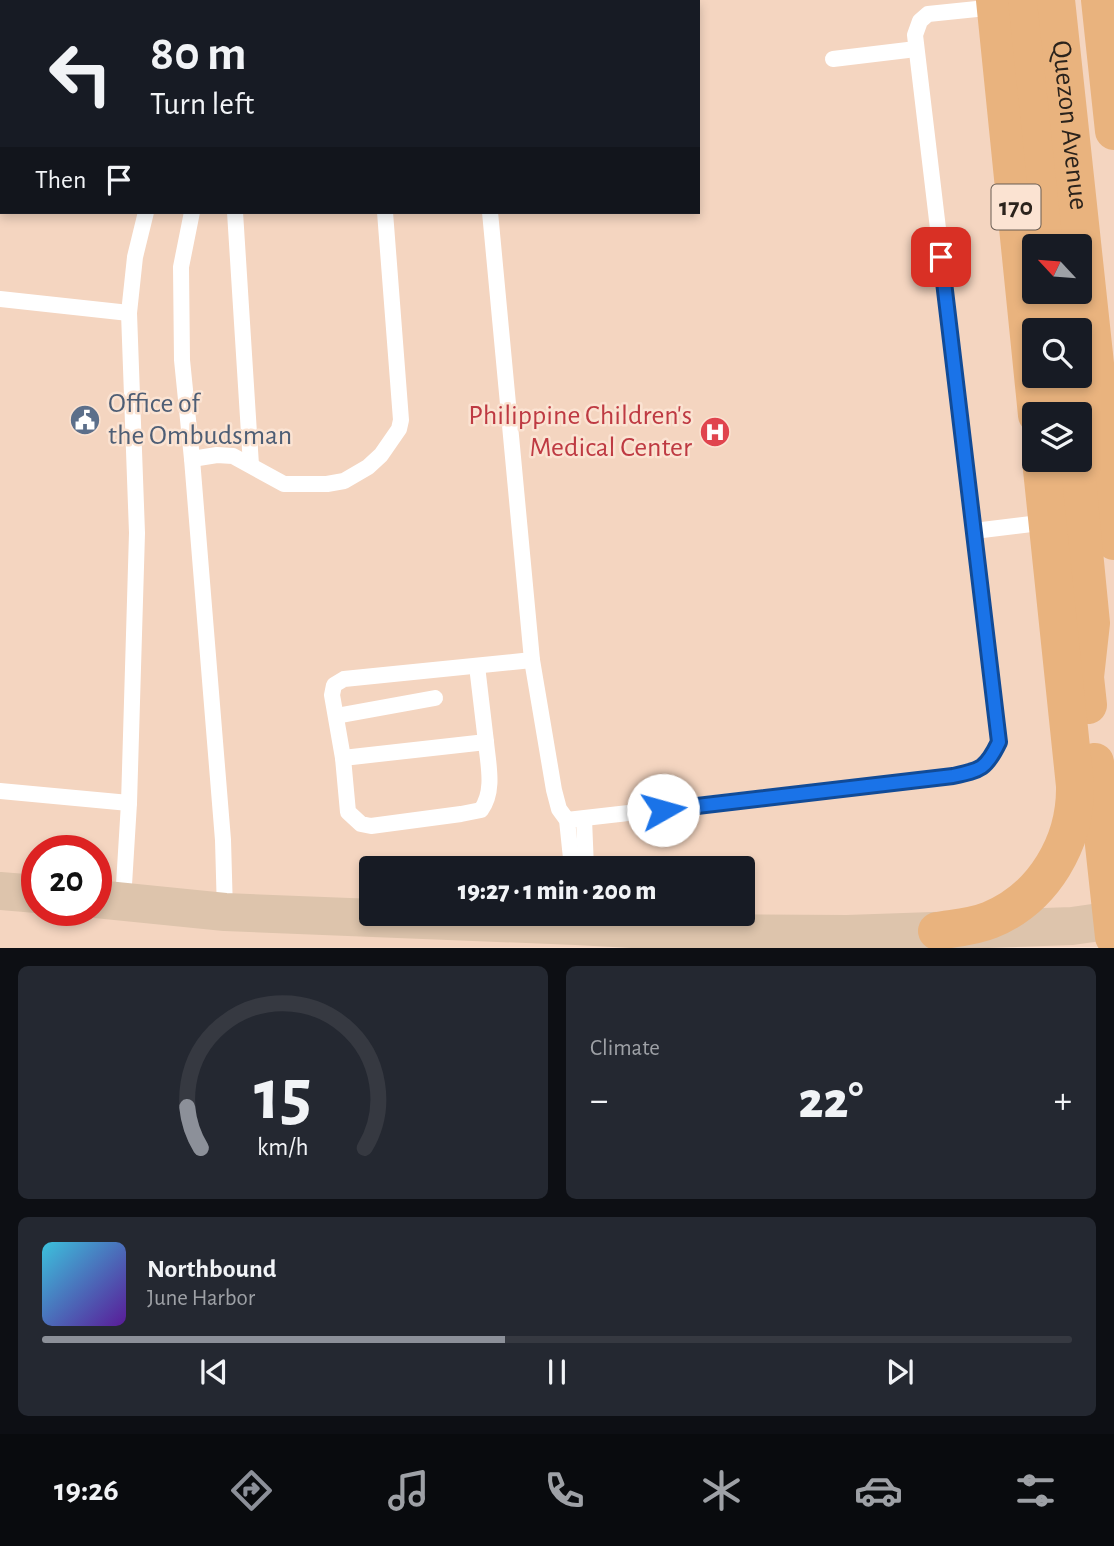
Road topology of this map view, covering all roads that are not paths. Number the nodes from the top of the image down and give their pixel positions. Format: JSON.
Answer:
{"nodes":[{"id":1,"x":1056,"y":0,"type":"edge"},
{"id":2,"x":1100,"y":0,"type":"edge"},
{"id":3,"x":1006,"y":2,"type":"edge"},
{"id":4,"x":916,"y":50,"type":"junction"},
{"id":5,"x":833,"y":59,"type":"dead end"},
{"id":6,"x":1114,"y":131,"type":"edge"},
{"id":7,"x":146,"y":214,"type":"edge"},
{"id":8,"x":192,"y":214,"type":"edge"},
{"id":9,"x":235,"y":214,"type":"edge"},
{"id":10,"x":385,"y":214,"type":"edge"},
{"id":11,"x":490,"y":214,"type":"edge"},
{"id":12,"x":1051,"y":234,"type":"edge"},
{"id":13,"x":0,"y":299,"type":"edge"},
{"id":14,"x":129,"y":313,"type":"junction"},
{"id":15,"x":1036,"y":402,"type":"edge"},
{"id":16,"x":192,"y":459,"type":"junction"},
{"id":17,"x":251,"y":465,"type":"junction"},
{"id":18,"x":1042,"y":472,"type":"edge"},
{"id":19,"x":1075,"y":472,"type":"edge"},
{"id":20,"x":1048,"y":522,"type":"junction"},
{"id":21,"x":974,"y":531,"type":"junction"},
{"id":22,"x":1114,"y":541,"type":"edge"},
{"id":23,"x":1057,"y":623,"type":"junction"},
{"id":24,"x":532,"y":660,"type":"junction"},
{"id":25,"x":477,"y":666,"type":"junction"},
{"id":26,"x":1085,"y":677,"type":"junction"},
{"id":27,"x":435,"y":698,"type":"dead end"},
{"id":28,"x":336,"y":716,"type":"junction"},
{"id":29,"x":486,"y":742,"type":"junction"},
{"id":30,"x":343,"y":758,"type":"junction"},
{"id":31,"x":0,"y":791,"type":"edge"},
{"id":32,"x":129,"y":803,"type":"junction"},
{"id":33,"x":584,"y":819,"type":"junction"},
{"id":34,"x":567,"y":820,"type":"junction"},
{"id":35,"x":571,"y":856,"type":"edge"},
{"id":36,"x":586,"y":856,"type":"edge"},
{"id":37,"x":112,"y":890,"type":"edge"},
{"id":38,"x":0,"y":891,"type":"edge"},
{"id":39,"x":21,"y":893,"type":"edge"},
{"id":40,"x":112,"y":900,"type":"edge"},
{"id":41,"x":225,"y":912,"type":"junction"},
{"id":42,"x":359,"y":915,"type":"edge"},
{"id":43,"x":618,"y":926,"type":"edge"},
{"id":44,"x":1114,"y":926,"type":"edge"},
{"id":45,"x":937,"y":931,"type":"junction"},
{"id":46,"x":698,"y":940,"type":"edge"}],
"edges":[{"from":1,"to":22,"type":"main road","name":"Quezon Avenue","number":"170"},
{"from":2,"to":6,"type":"main road","name":"Quezon Avenue"},
{"from":3,"to":4,"type":"lane"},
{"from":3,"to":12,"type":"main road","name":"Quezon Avenue","number":"170"},
{"from":3,"to":15,"type":"main road","number":"170"},
{"from":4,"to":5,"type":"lane"},
{"from":4,"to":21,"type":"lane"},
{"from":7,"to":14,"type":"lane"},
{"from":8,"to":16,"type":"lane"},
{"from":9,"to":17,"type":"lane"},
{"from":10,"to":17,"type":"lane"},
{"from":11,"to":24,"type":"lane"},
{"from":13,"to":14,"type":"lane"},
{"from":14,"to":32,"type":"lane"},
{"from":16,"to":17,"type":"lane"},
{"from":16,"to":41,"type":"lane"},
{"from":18,"to":20,"type":"main road"},
{"from":19,"to":26,"type":"main road"},
{"from":20,"to":21,"type":"lane"},
{"from":20,"to":23,"type":"main road"},
{"from":21,"to":33,"type":"lane"},
{"from":23,"to":26,"type":"main road"},
{"from":23,"to":45,"type":"main road"},
{"from":24,"to":25,"type":"lane"},
{"from":24,"to":34,"type":"lane"},
{"from":25,"to":28,"type":"lane"},
{"from":25,"to":29,"type":"lane"},
{"from":26,"to":44,"type":"main road"},
{"from":27,"to":28,"type":"lane"},
{"from":28,"to":30,"type":"lane"},
{"from":29,"to":30,"type":"lane"},
{"from":29,"to":30,"type":"lane"},
{"from":31,"to":32,"type":"lane"},
{"from":32,"to":37,"type":"lane"},
{"from":33,"to":34,"type":"lane"},
{"from":33,"to":36,"type":"lane"},
{"from":34,"to":35,"type":"lane"},
{"from":38,"to":39,"type":"main road"},
{"from":40,"to":41,"type":"main road"},
{"from":41,"to":42,"type":"main road"},
{"from":43,"to":46,"type":"main road"},
{"from":44,"to":45,"type":"main road"},
{"from":45,"to":46,"type":"main road"}]}
